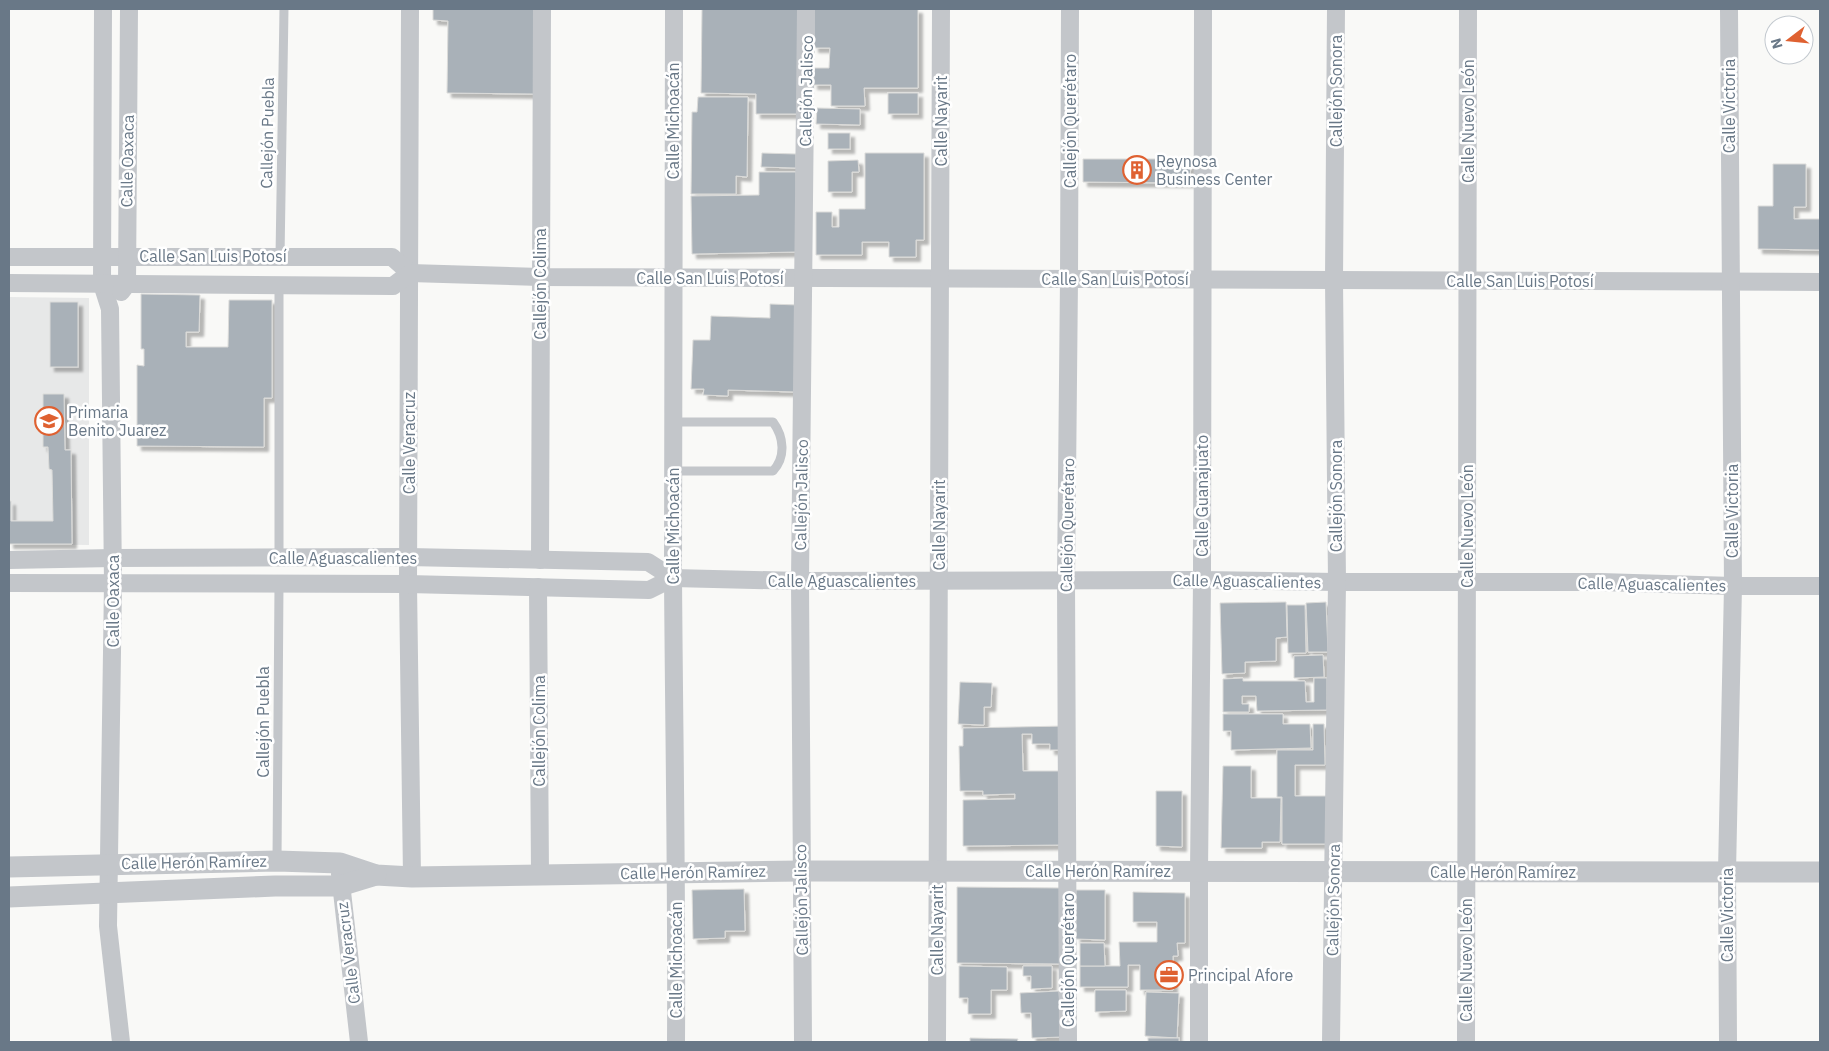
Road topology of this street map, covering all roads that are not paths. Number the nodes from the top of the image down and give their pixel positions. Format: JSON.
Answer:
{"nodes":[{"id":1,"x":103,"y":9,"type":"edge"},
{"id":2,"x":129,"y":9,"type":"edge"},
{"id":3,"x":284,"y":9,"type":"edge"},
{"id":4,"x":410,"y":9,"type":"edge"},
{"id":5,"x":542,"y":9,"type":"edge"},
{"id":6,"x":674,"y":9,"type":"edge"},
{"id":7,"x":806,"y":9,"type":"edge"},
{"id":8,"x":941,"y":9,"type":"edge"},
{"id":9,"x":1070,"y":9,"type":"edge"},
{"id":10,"x":1203,"y":9,"type":"edge"},
{"id":11,"x":1336,"y":9,"type":"edge"},
{"id":12,"x":1468,"y":9,"type":"edge"},
{"id":13,"x":1729,"y":9,"type":"edge"},
{"id":14,"x":102,"y":256,"type":"junction"},
{"id":15,"x":126,"y":256,"type":"junction"},
{"id":16,"x":9,"y":257,"type":"edge"},
{"id":17,"x":280,"y":257,"type":"junction"},
{"id":18,"x":410,"y":274,"type":"junction"},
{"id":19,"x":540,"y":277,"type":"junction"},
{"id":20,"x":672,"y":277,"type":"junction"},
{"id":21,"x":804,"y":278,"type":"junction"},
{"id":22,"x":940,"y":279,"type":"junction"},
{"id":23,"x":1069,"y":279,"type":"junction"},
{"id":24,"x":1202,"y":280,"type":"junction"},
{"id":25,"x":1334,"y":280,"type":"junction"},
{"id":26,"x":1468,"y":281,"type":"junction"},
{"id":27,"x":1730,"y":282,"type":"junction"},
{"id":28,"x":1820,"y":282,"type":"edge"},
{"id":29,"x":9,"y":284,"type":"edge"},
{"id":30,"x":102,"y":284,"type":"junction"},
{"id":31,"x":127,"y":284,"type":"junction"},
{"id":32,"x":279,"y":284,"type":"junction"},
{"id":33,"x":110,"y":309,"type":"junction"},
{"id":34,"x":673,"y":422,"type":"junction"},
{"id":35,"x":673,"y":471,"type":"junction"},
{"id":36,"x":408,"y":557,"type":"junction"},
{"id":37,"x":113,"y":558,"type":"junction"},
{"id":38,"x":279,"y":558,"type":"junction"},
{"id":39,"x":9,"y":560,"type":"edge"},
{"id":40,"x":540,"y":560,"type":"junction"},
{"id":41,"x":673,"y":578,"type":"junction"},
{"id":42,"x":1202,"y":580,"type":"junction"},
{"id":43,"x":800,"y":581,"type":"junction"},
{"id":44,"x":938,"y":581,"type":"junction"},
{"id":45,"x":1066,"y":581,"type":"junction"},
{"id":46,"x":1337,"y":582,"type":"junction"},
{"id":47,"x":1467,"y":582,"type":"junction"},
{"id":48,"x":9,"y":583,"type":"edge"},
{"id":49,"x":113,"y":583,"type":"junction"},
{"id":50,"x":279,"y":584,"type":"junction"},
{"id":51,"x":408,"y":584,"type":"junction"},
{"id":52,"x":1733,"y":586,"type":"junction"},
{"id":53,"x":1820,"y":586,"type":"edge"},
{"id":54,"x":538,"y":587,"type":"junction"},
{"id":55,"x":277,"y":861,"type":"junction"},
{"id":56,"x":340,"y":863,"type":"junction"},
{"id":57,"x":110,"y":864,"type":"junction"},
{"id":58,"x":9,"y":867,"type":"edge"},
{"id":59,"x":801,"y":871,"type":"junction"},
{"id":60,"x":937,"y":871,"type":"junction"},
{"id":61,"x":1067,"y":871,"type":"junction"},
{"id":62,"x":677,"y":872,"type":"junction"},
{"id":63,"x":1199,"y":872,"type":"junction"},
{"id":64,"x":1333,"y":872,"type":"junction"},
{"id":65,"x":1467,"y":872,"type":"junction"},
{"id":66,"x":1727,"y":872,"type":"junction"},
{"id":67,"x":1820,"y":872,"type":"edge"},
{"id":68,"x":376,"y":875,"type":"junction"},
{"id":69,"x":540,"y":875,"type":"junction"},
{"id":70,"x":412,"y":877,"type":"junction"},
{"id":71,"x":340,"y":886,"type":"junction"},
{"id":72,"x":110,"y":893,"type":"junction"},
{"id":73,"x":9,"y":897,"type":"edge"},
{"id":74,"x":121,"y":1042,"type":"edge"},
{"id":75,"x":359,"y":1042,"type":"edge"},
{"id":76,"x":676,"y":1042,"type":"edge"},
{"id":77,"x":803,"y":1042,"type":"edge"},
{"id":78,"x":937,"y":1042,"type":"edge"},
{"id":79,"x":1068,"y":1042,"type":"edge"},
{"id":80,"x":1199,"y":1042,"type":"edge"},
{"id":81,"x":1332,"y":1042,"type":"edge"},
{"id":82,"x":1466,"y":1042,"type":"edge"},
{"id":83,"x":1728,"y":1042,"type":"edge"}],
"edges":[{"from":1,"to":14,"type":"street","name":"Calle Oaxaca"},
{"from":2,"to":15,"type":"street","name":"Calle Oaxaca"},
{"from":3,"to":17,"type":"lane","name":"Callejón Puebla"},
{"from":4,"to":18,"type":"street","name":"Calle Veracruz"},
{"from":5,"to":19,"type":"street","name":"Callejón Colima"},
{"from":6,"to":20,"type":"street","name":"Calle Michoacán"},
{"from":7,"to":21,"type":"street","name":"Callejón Jalisco"},
{"from":8,"to":22,"type":"street","name":"Calle Nayarit"},
{"from":9,"to":23,"type":"street","name":"Callejón Querétaro"},
{"from":10,"to":24,"type":"street","name":"Calle Guanajuato"},
{"from":11,"to":25,"type":"street","name":"Callejón Sonora"},
{"from":12,"to":26,"type":"street","name":"Calle Nuevo León"},
{"from":13,"to":27,"type":"street","name":"Calle Victoria"},
{"from":14,"to":15,"type":"street","name":"Calle San Luis Potosí"},
{"from":14,"to":16,"type":"street","name":"Calle San Luis Potosí"},
{"from":14,"to":30,"type":"street","name":"Calle Oaxaca"},
{"from":15,"to":17,"type":"street","name":"Calle San Luis Potosí"},
{"from":15,"to":31,"type":"street","name":"Calle Oaxaca"},
{"from":17,"to":18,"type":"street","name":"Calle San Luis Potosí"},
{"from":18,"to":19,"type":"street","name":"Calle San Luis Potosí"},
{"from":18,"to":32,"type":"street","name":"Calle San Luis Potosí"},
{"from":18,"to":36,"type":"street","name":"Calle Veracruz"},
{"from":19,"to":20,"type":"street","name":"Calle San Luis Potosí"},
{"from":19,"to":40,"type":"street","name":"Callejón Colima"},
{"from":20,"to":21,"type":"street","name":"Calle San Luis Potosí"},
{"from":20,"to":34,"type":"street","name":"Calle Michoacán"},
{"from":21,"to":22,"type":"street","name":"Calle San Luis Potosí"},
{"from":21,"to":43,"type":"street","name":"Callejón Jalisco"},
{"from":22,"to":23,"type":"street","name":"Calle San Luis Potosí"},
{"from":22,"to":44,"type":"street","name":"Calle Nayarit"},
{"from":23,"to":24,"type":"street","name":"Calle San Luis Potosí"},
{"from":23,"to":45,"type":"street","name":"Callejón Querétaro"},
{"from":24,"to":25,"type":"street","name":"Calle San Luis Potosí"},
{"from":24,"to":42,"type":"street","name":"Calle Guanajuato"},
{"from":25,"to":26,"type":"street","name":"Calle San Luis Potosí"},
{"from":25,"to":46,"type":"street","name":"Callejón Sonora"},
{"from":26,"to":27,"type":"street","name":"Calle San Luis Potosí"},
{"from":26,"to":47,"type":"street","name":"Calle Nuevo León"},
{"from":27,"to":28,"type":"street","name":"Calle San Luis Potosí"},
{"from":27,"to":52,"type":"street","name":"Calle Victoria"},
{"from":29,"to":30,"type":"street","name":"Calle San Luis Potosí"},
{"from":30,"to":31,"type":"street","name":"Calle San Luis Potosí"},
{"from":30,"to":33,"type":"street","name":"Calle Oaxaca"},
{"from":31,"to":32,"type":"street","name":"Calle San Luis Potosí"},
{"from":31,"to":33,"type":"street"},
{"from":32,"to":38,"type":"lane"},
{"from":33,"to":37,"type":"street","name":"Calle Oaxaca"},
{"from":34,"to":35,"type":"street","name":"Calle Michoacán"},
{"from":34,"to":35,"type":"lane"},
{"from":35,"to":41,"type":"street","name":"Calle Michoacán"},
{"from":36,"to":38,"type":"street","name":"Calle Aguascalientes"},
{"from":36,"to":40,"type":"street","name":"Calle Aguascalientes"},
{"from":36,"to":51,"type":"street","name":"Calle Veracruz"},
{"from":37,"to":38,"type":"street","name":"Calle Aguascalientes"},
{"from":37,"to":39,"type":"street","name":"Calle Aguascalientes"},
{"from":37,"to":49,"type":"street","name":"Calle Oaxaca"},
{"from":40,"to":41,"type":"street","name":"Calle Aguascalientes"},
{"from":41,"to":43,"type":"street","name":"Calle Aguascalientes"},
{"from":41,"to":54,"type":"street","name":"Calle Aguascalientes"},
{"from":41,"to":62,"type":"street","name":"Calle Michoacán"},
{"from":42,"to":45,"type":"street","name":"Calle Aguascalientes"},
{"from":42,"to":46,"type":"street","name":"Calle Aguascalientes"},
{"from":42,"to":63,"type":"street","name":"Calle Guanajuato"},
{"from":43,"to":44,"type":"street","name":"Calle Aguascalientes"},
{"from":43,"to":59,"type":"street","name":"Callejón Jalisco"},
{"from":44,"to":45,"type":"street","name":"Calle Aguascalientes"},
{"from":44,"to":60,"type":"street","name":"Calle Nayarit"},
{"from":45,"to":61,"type":"street","name":"Callejón Querétaro"},
{"from":46,"to":47,"type":"street","name":"Calle Aguascalientes"},
{"from":46,"to":64,"type":"street","name":"Callejón Sonora"},
{"from":47,"to":52,"type":"street","name":"Calle Aguascalientes"},
{"from":47,"to":65,"type":"street","name":"Calle Nuevo León"},
{"from":48,"to":49,"type":"street","name":"Calle Aguascalientes"},
{"from":49,"to":50,"type":"street","name":"Calle Aguascalientes"},
{"from":49,"to":57,"type":"street","name":"Calle Oaxaca"},
{"from":50,"to":51,"type":"street","name":"Calle Aguascalientes"},
{"from":50,"to":55,"type":"lane","name":"Callejón Puebla"},
{"from":51,"to":54,"type":"street","name":"Calle Aguascalientes"},
{"from":51,"to":70,"type":"street","name":"Calle Veracruz"},
{"from":52,"to":53,"type":"street","name":"Calle Aguascalientes"},
{"from":52,"to":66,"type":"street","name":"Calle Victoria"},
{"from":54,"to":69,"type":"street","name":"Callejón Colima"},
{"from":55,"to":56,"type":"street","name":"Calle Herón Ramírez"},
{"from":55,"to":57,"type":"street","name":"Calle Herón Ramírez"},
{"from":56,"to":68,"type":"street","name":"Calle Herón Ramírez"},
{"from":56,"to":71,"type":"street","name":"Calle Veracruz"},
{"from":57,"to":58,"type":"street","name":"Calle Herón Ramírez"},
{"from":57,"to":72,"type":"street","name":"Calle Oaxaca"},
{"from":59,"to":60,"type":"street","name":"Calle Herón Ramírez"},
{"from":59,"to":62,"type":"street","name":"Calle Herón Ramírez"},
{"from":59,"to":77,"type":"street","name":"Callejón Jalisco"},
{"from":60,"to":61,"type":"street","name":"Calle Herón Ramírez"},
{"from":60,"to":78,"type":"street","name":"Calle Nayarit"},
{"from":61,"to":63,"type":"street","name":"Calle Herón Ramírez"},
{"from":61,"to":79,"type":"street","name":"Callejón Querétaro"},
{"from":62,"to":69,"type":"street","name":"Calle Herón Ramírez"},
{"from":62,"to":76,"type":"street","name":"Calle Michoacán"},
{"from":63,"to":64,"type":"street","name":"Calle Herón Ramírez"},
{"from":63,"to":80,"type":"street","name":"Calle Guanajuato"},
{"from":64,"to":65,"type":"street","name":"Calle Herón Ramírez"},
{"from":64,"to":81,"type":"street","name":"Callejón Sonora"},
{"from":65,"to":66,"type":"street","name":"Calle Herón Ramírez"},
{"from":65,"to":82,"type":"street","name":"Calle Nuevo León"},
{"from":66,"to":67,"type":"street","name":"Calle Herón Ramírez"},
{"from":66,"to":83,"type":"street","name":"Calle Victoria"},
{"from":68,"to":70,"type":"street","name":"Calle Herón Ramírez"},
{"from":68,"to":71,"type":"street","name":"Calle Herón Ramírez"},
{"from":69,"to":70,"type":"street","name":"Calle Herón Ramírez"},
{"from":71,"to":72,"type":"street","name":"Calle Herón Ramírez"},
{"from":71,"to":75,"type":"street","name":"Calle Veracruz"},
{"from":72,"to":73,"type":"street","name":"Calle Herón Ramírez"},
{"from":72,"to":74,"type":"street","name":"Calle Oaxaca"}]}
